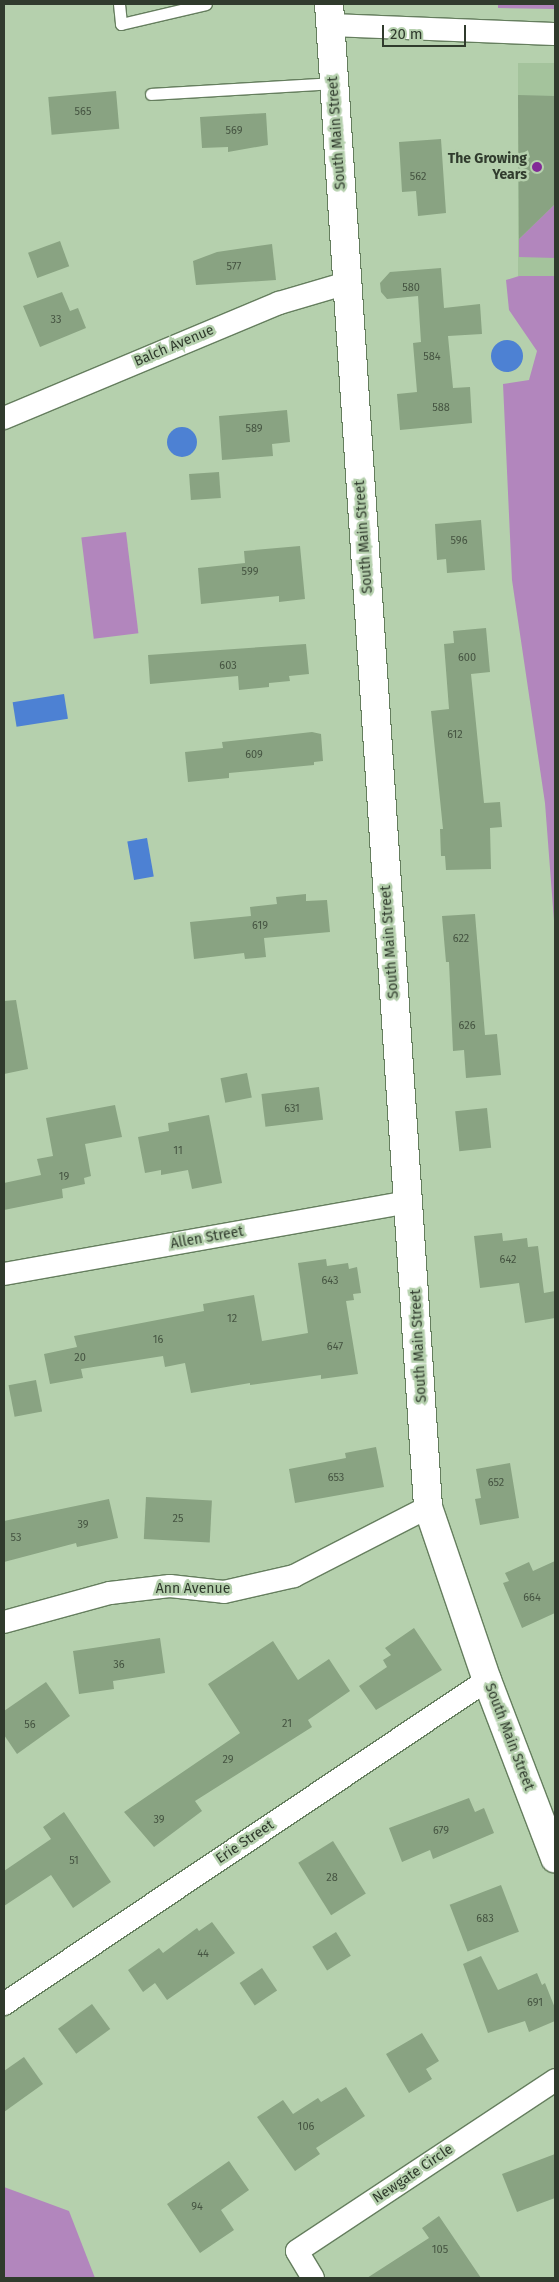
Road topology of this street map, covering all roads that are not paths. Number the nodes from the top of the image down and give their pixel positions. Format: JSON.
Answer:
{"nodes":[{"id":1,"x":119,"y":4,"type":"edge"},
{"id":2,"x":206,"y":4,"type":"edge"},
{"id":3,"x":330,"y":14,"type":"edge"},
{"id":4,"x":555,"y":34,"type":"edge"},
{"id":5,"x":334,"y":83,"type":"junction"},
{"id":6,"x":151,"y":94,"type":"dead end"},
{"id":7,"x":347,"y":283,"type":"junction"},
{"id":8,"x":4,"y":418,"type":"edge"},
{"id":9,"x":410,"y":1202,"type":"junction"},
{"id":10,"x":4,"y":1274,"type":"edge"},
{"id":11,"x":428,"y":1507,"type":"junction"},
{"id":12,"x":4,"y":1622,"type":"edge"},
{"id":13,"x":487,"y":1680,"type":"junction"},
{"id":14,"x":555,"y":1858,"type":"edge"},
{"id":15,"x":4,"y":2004,"type":"edge"},
{"id":16,"x":555,"y":2080,"type":"edge"},
{"id":17,"x":313,"y":2278,"type":"edge"}],
"edges":[{"from":1,"to":2,"type":"lane"},
{"from":3,"to":4,"type":"street"},
{"from":3,"to":5,"type":"main road","name":"South Main Street"},
{"from":5,"to":6,"type":"lane"},
{"from":5,"to":7,"type":"main road","name":"South Main Street"},
{"from":7,"to":8,"type":"street","name":"Balch Avenue"},
{"from":7,"to":9,"type":"main road","name":"South Main Street"},
{"from":9,"to":10,"type":"street","name":"Allen Street"},
{"from":9,"to":11,"type":"main road","name":"South Main Street"},
{"from":11,"to":12,"type":"street","name":"Ann Avenue"},
{"from":11,"to":13,"type":"main road","name":"South Main Street"},
{"from":13,"to":14,"type":"main road","name":"South Main Street"},
{"from":13,"to":15,"type":"street","name":"Erie Street"},
{"from":16,"to":17,"type":"street","name":"Newgate Circle"}]}
